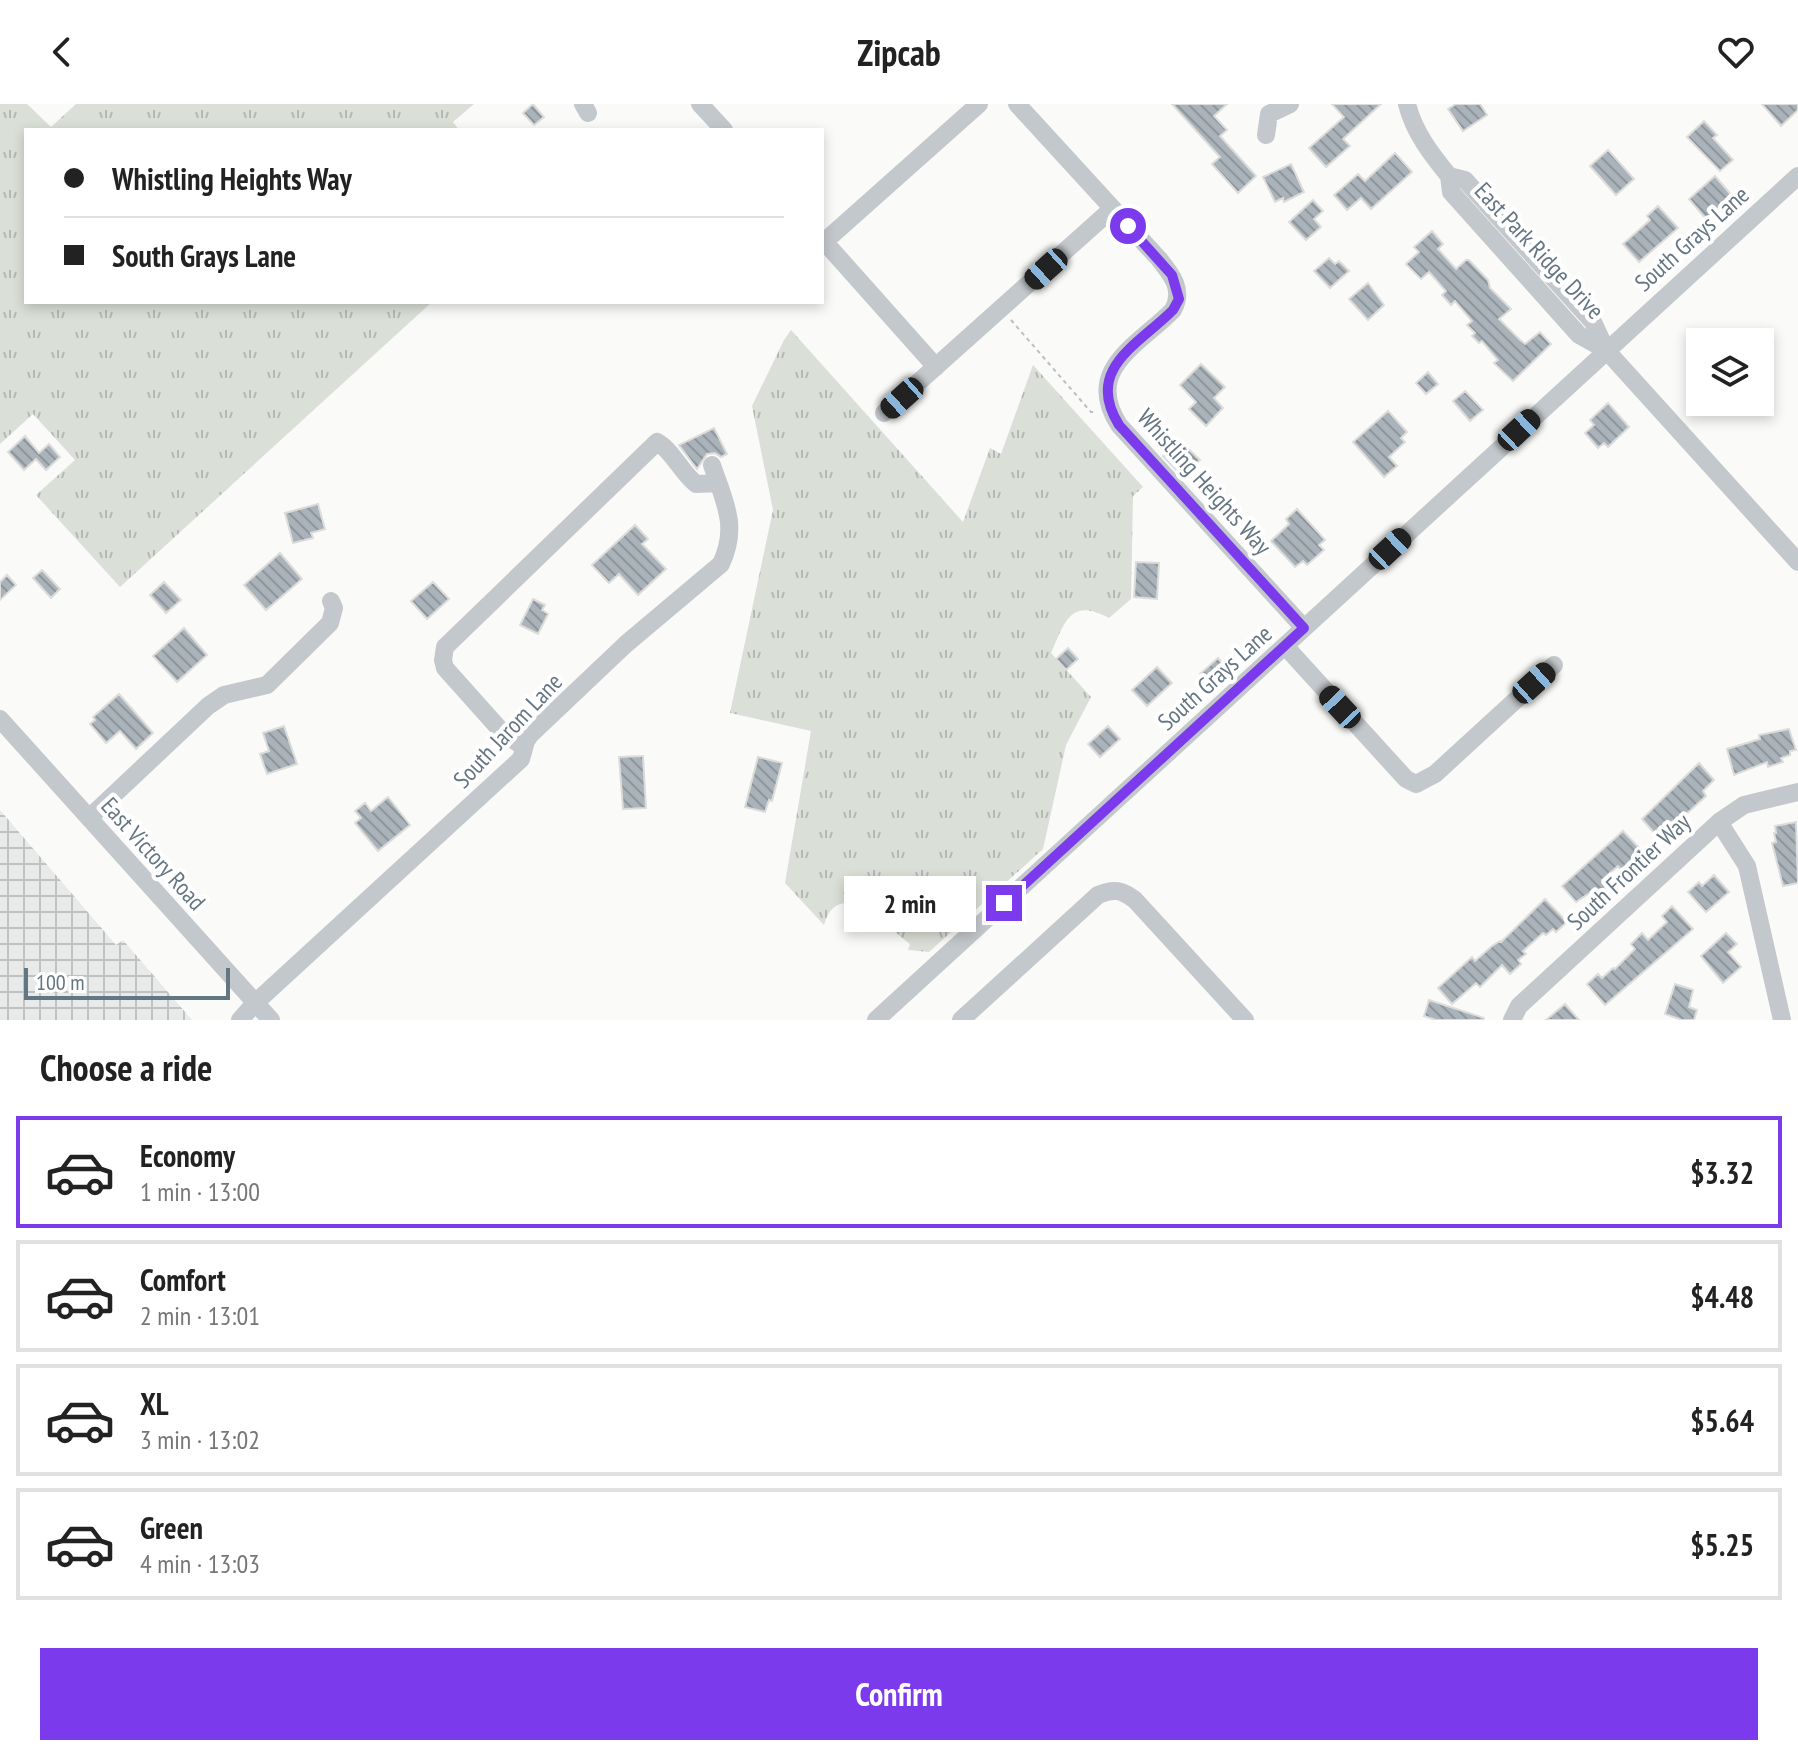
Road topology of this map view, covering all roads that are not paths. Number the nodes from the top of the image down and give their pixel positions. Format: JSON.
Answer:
{"nodes":[{"id":1,"x":979,"y":104,"type":"edge"},
{"id":2,"x":1017,"y":104,"type":"edge"},
{"id":3,"x":1290,"y":104,"type":"edge"},
{"id":4,"x":1407,"y":104,"type":"edge"},
{"id":5,"x":1263,"y":109,"type":"edge"},
{"id":6,"x":1266,"y":135,"type":"dead end"},
{"id":7,"x":1798,"y":176,"type":"edge"},
{"id":8,"x":1112,"y":209,"type":"junction"},
{"id":9,"x":824,"y":240,"type":"edge"},
{"id":10,"x":824,"y":242,"type":"edge"},
{"id":11,"x":1606,"y":350,"type":"junction"},
{"id":12,"x":936,"y":367,"type":"junction"},
{"id":13,"x":884,"y":413,"type":"dead end"},
{"id":14,"x":712,"y":465,"type":"dead end"},
{"id":15,"x":718,"y":483,"type":"junction"},
{"id":16,"x":1798,"y":562,"type":"edge"},
{"id":17,"x":331,"y":601,"type":"dead end"},
{"id":18,"x":1304,"y":628,"type":"junction"},
{"id":19,"x":1285,"y":646,"type":"junction"},
{"id":20,"x":1554,"y":665,"type":"dead end"},
{"id":21,"x":0,"y":719,"type":"edge"},
{"id":22,"x":524,"y":747,"type":"junction"},
{"id":23,"x":1798,"y":792,"type":"edge"},
{"id":24,"x":89,"y":818,"type":"junction"},
{"id":25,"x":1719,"y":822,"type":"junction"},
{"id":26,"x":255,"y":1003,"type":"junction"},
{"id":27,"x":240,"y":1020,"type":"edge"},
{"id":28,"x":271,"y":1020,"type":"edge"},
{"id":29,"x":876,"y":1020,"type":"edge"},
{"id":30,"x":961,"y":1020,"type":"edge"},
{"id":31,"x":1245,"y":1020,"type":"edge"},
{"id":32,"x":1512,"y":1020,"type":"edge"},
{"id":33,"x":1782,"y":1020,"type":"edge"}],
"edges":[{"from":1,"to":9,"type":"street"},
{"from":2,"to":8,"type":"street","name":"Whistling Heights Way"},
{"from":3,"to":5,"type":"street"},
{"from":4,"to":11,"type":"street","name":"East Park Ridge Drive"},
{"from":5,"to":6,"type":"street"},
{"from":7,"to":11,"type":"street","name":"South Grays Lane"},
{"from":8,"to":12,"type":"street"},
{"from":8,"to":18,"type":"street","name":"Whistling Heights Way"},
{"from":10,"to":12,"type":"street"},
{"from":11,"to":16,"type":"street","name":"East Park Ridge Drive"},
{"from":11,"to":18,"type":"street","name":"South Grays Lane"},
{"from":12,"to":13,"type":"street"},
{"from":14,"to":15,"type":"street","name":"South Jarom Lane"},
{"from":15,"to":22,"type":"street","name":"South Jarom Lane"},
{"from":15,"to":22,"type":"street"},
{"from":17,"to":24,"type":"street"},
{"from":18,"to":19,"type":"street","name":"South Grays Lane"},
{"from":19,"to":20,"type":"street"},
{"from":19,"to":29,"type":"street","name":"South Grays Lane"},
{"from":21,"to":24,"type":"street","name":"East Victory Road"},
{"from":22,"to":26,"type":"street","name":"South Jarom Lane"},
{"from":23,"to":25,"type":"street","name":"South Frontier Way"},
{"from":24,"to":26,"type":"street","name":"East Victory Road"},
{"from":25,"to":32,"type":"street","name":"South Frontier Way"},
{"from":25,"to":33,"type":"street"},
{"from":26,"to":27,"type":"street","name":"South Jarom Lane"},
{"from":26,"to":28,"type":"street","name":"East Victory Road"},
{"from":30,"to":31,"type":"street"}]}
